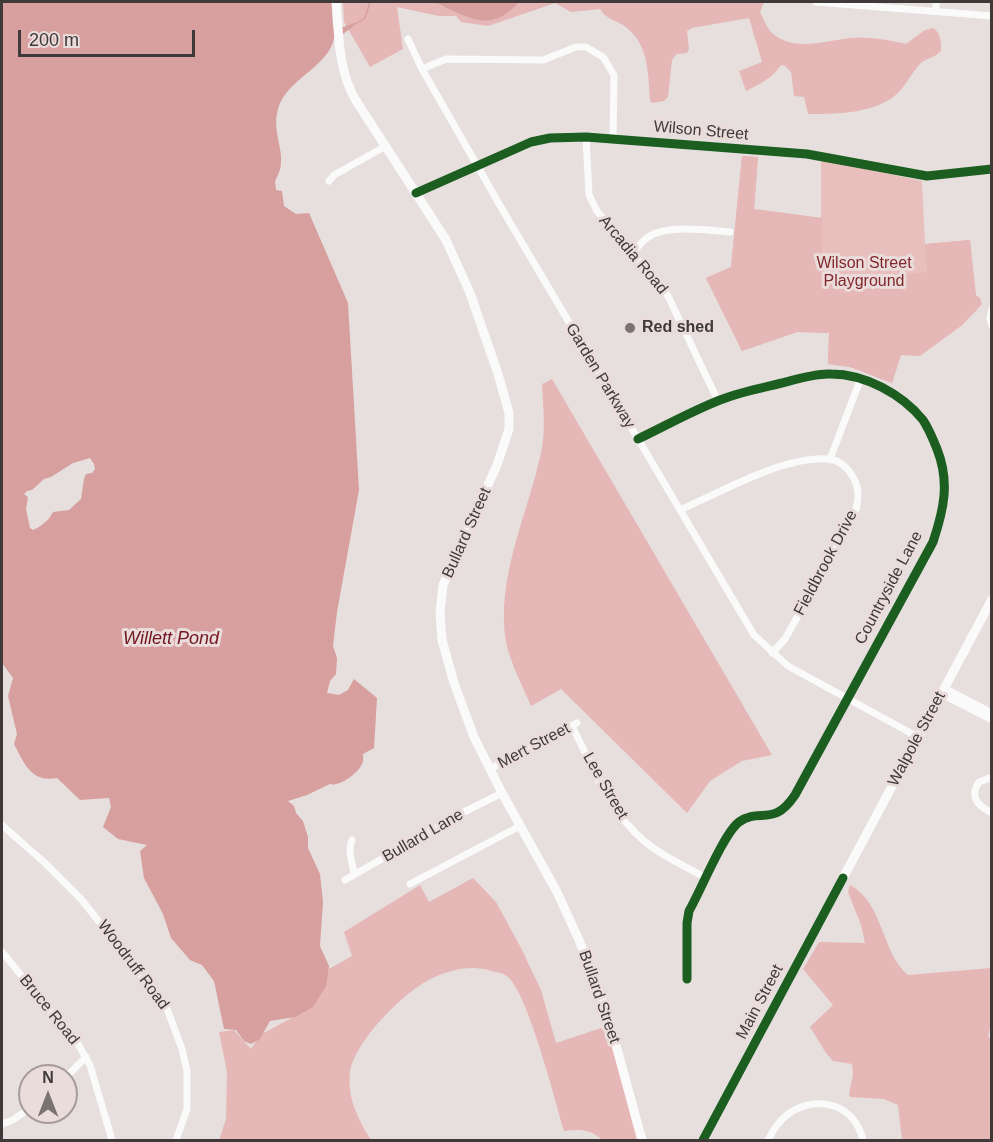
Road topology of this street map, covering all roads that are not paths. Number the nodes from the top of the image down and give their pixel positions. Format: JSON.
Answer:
{"nodes":[{"id":1,"x":336,"y":2,"type":"edge"},
{"id":2,"x":816,"y":2,"type":"edge"},
{"id":3,"x":936,"y":2,"type":"edge"},
{"id":4,"x":936,"y":11,"type":"junction"},
{"id":5,"x":992,"y":16,"type":"edge"},
{"id":6,"x":408,"y":39,"type":"dead end"},
{"id":7,"x":422,"y":69,"type":"junction"},
{"id":8,"x":586,"y":137,"type":"junction"},
{"id":9,"x":613,"y":139,"type":"junction"},
{"id":10,"x":386,"y":146,"type":"junction"},
{"id":11,"x":478,"y":167,"type":"junction"},
{"id":12,"x":992,"y":170,"type":"edge"},
{"id":13,"x":329,"y":182,"type":"dead end"},
{"id":14,"x":416,"y":193,"type":"junction"},
{"id":15,"x":730,"y":232,"type":"dead end"},
{"id":16,"x":632,"y":254,"type":"junction"},
{"id":17,"x":992,"y":309,"type":"edge"},
{"id":18,"x":992,"y":326,"type":"edge"},
{"id":19,"x":861,"y":378,"type":"junction"},
{"id":20,"x":718,"y":401,"type":"junction"},
{"id":21,"x":638,"y":439,"type":"junction"},
{"id":22,"x":830,"y":459,"type":"junction"},
{"id":23,"x":680,"y":510,"type":"junction"},
{"id":24,"x":992,"y":599,"type":"edge"},
{"id":25,"x":772,"y":653,"type":"junction"},
{"id":26,"x":943,"y":691,"type":"junction"},
{"id":27,"x":848,"y":698,"type":"junction"},
{"id":28,"x":992,"y":713,"type":"edge"},
{"id":29,"x":992,"y":720,"type":"edge"},
{"id":30,"x":574,"y":725,"type":"joint"},
{"id":31,"x":918,"y":737,"type":"junction"},
{"id":32,"x":490,"y":769,"type":"junction"},
{"id":33,"x":992,"y":777,"type":"edge"},
{"id":34,"x":502,"y":793,"type":"junction"},
{"id":35,"x":992,"y":813,"type":"edge"},
{"id":36,"x":2,"y":825,"type":"edge"},
{"id":37,"x":520,"y":826,"type":"junction"},
{"id":38,"x":352,"y":840,"type":"dead end"},
{"id":39,"x":354,"y":875,"type":"junction"},
{"id":40,"x":706,"y":878,"type":"junction"},
{"id":41,"x":843,"y":878,"type":"joint"},
{"id":42,"x":345,"y":880,"type":"dead end"},
{"id":43,"x":410,"y":884,"type":"dead end"},
{"id":44,"x":2,"y":952,"type":"edge"},
{"id":45,"x":687,"y":979,"type":"dead end"},
{"id":46,"x":86,"y":1058,"type":"junction"},
{"id":47,"x":78,"y":1066,"type":"edge"},
{"id":48,"x":18,"y":1116,"type":"edge"},
{"id":49,"x":2,"y":1124,"type":"edge"},
{"id":50,"x":112,"y":1140,"type":"edge"},
{"id":51,"x":176,"y":1140,"type":"edge"},
{"id":52,"x":642,"y":1140,"type":"edge"},
{"id":53,"x":702,"y":1140,"type":"edge"},
{"id":54,"x":768,"y":1140,"type":"edge"},
{"id":55,"x":863,"y":1140,"type":"edge"}],
"edges":[{"from":1,"to":10,"type":"main road","name":"Bullard Street"},
{"from":2,"to":4,"type":"street"},
{"from":3,"to":4,"type":"street"},
{"from":4,"to":5,"type":"street"},
{"from":6,"to":7,"type":"street","name":"Garden Parkway"},
{"from":7,"to":9,"type":"street"},
{"from":7,"to":11,"type":"street","name":"Garden Parkway"},
{"from":8,"to":9,"type":"street","name":"Wilson Street"},
{"from":8,"to":11,"type":"street","name":"Wilson Street"},
{"from":8,"to":16,"type":"street","name":"Arcadia Road"},
{"from":9,"to":12,"type":"street","name":"Wilson Street"},
{"from":10,"to":13,"type":"street"},
{"from":10,"to":14,"type":"main road","name":"Bullard Street"},
{"from":11,"to":14,"type":"street","name":"Wilson Street"},
{"from":11,"to":21,"type":"street","name":"Garden Parkway"},
{"from":14,"to":32,"type":"main road","name":"Bullard Street"},
{"from":15,"to":16,"type":"street"},
{"from":16,"to":20,"type":"street","name":"Arcadia Road"},
{"from":17,"to":18,"type":"street"},
{"from":19,"to":20,"type":"street","name":"Countryside Lane"},
{"from":19,"to":22,"type":"street"},
{"from":19,"to":27,"type":"street","name":"Countryside Lane"},
{"from":20,"to":21,"type":"street","name":"Countryside Lane"},
{"from":21,"to":23,"type":"street","name":"Garden Parkway"},
{"from":22,"to":23,"type":"street"},
{"from":22,"to":25,"type":"street","name":"Fieldbrook Drive"},
{"from":23,"to":25,"type":"street","name":"Garden Parkway"},
{"from":24,"to":26,"type":"main road","name":"Walpole Street"},
{"from":25,"to":27,"type":"street","name":"Garden Parkway"},
{"from":26,"to":28,"type":"street"},
{"from":26,"to":29,"type":"street"},
{"from":26,"to":31,"type":"main road","name":"Walpole Street"},
{"from":27,"to":31,"type":"street","name":"Garden Parkway"},
{"from":27,"to":40,"type":"street","name":"Countryside Lane"},
{"from":30,"to":32,"type":"street","name":"Mert Street"},
{"from":30,"to":40,"type":"street","name":"Lee Street"},
{"from":31,"to":41,"type":"main road","name":"Walpole Street"},
{"from":32,"to":34,"type":"main road","name":"Bullard Street"},
{"from":33,"to":35,"type":"street"},
{"from":34,"to":37,"type":"main road","name":"Bullard Street"},
{"from":34,"to":39,"type":"street","name":"Bullard Lane"},
{"from":36,"to":51,"type":"street","name":"Woodruff Road"},
{"from":37,"to":43,"type":"street"},
{"from":37,"to":52,"type":"main road","name":"Bullard Street"},
{"from":38,"to":39,"type":"street"},
{"from":39,"to":42,"type":"street","name":"Bullard Lane"},
{"from":40,"to":45,"type":"street","name":"Countryside Lane"},
{"from":41,"to":53,"type":"main road","name":"Main Street"},
{"from":44,"to":46,"type":"street","name":"Bruce Road"},
{"from":46,"to":47,"type":"street"},
{"from":46,"to":50,"type":"street","name":"Bruce Road"},
{"from":48,"to":49,"type":"street"},
{"from":54,"to":55,"type":"street"}]}
